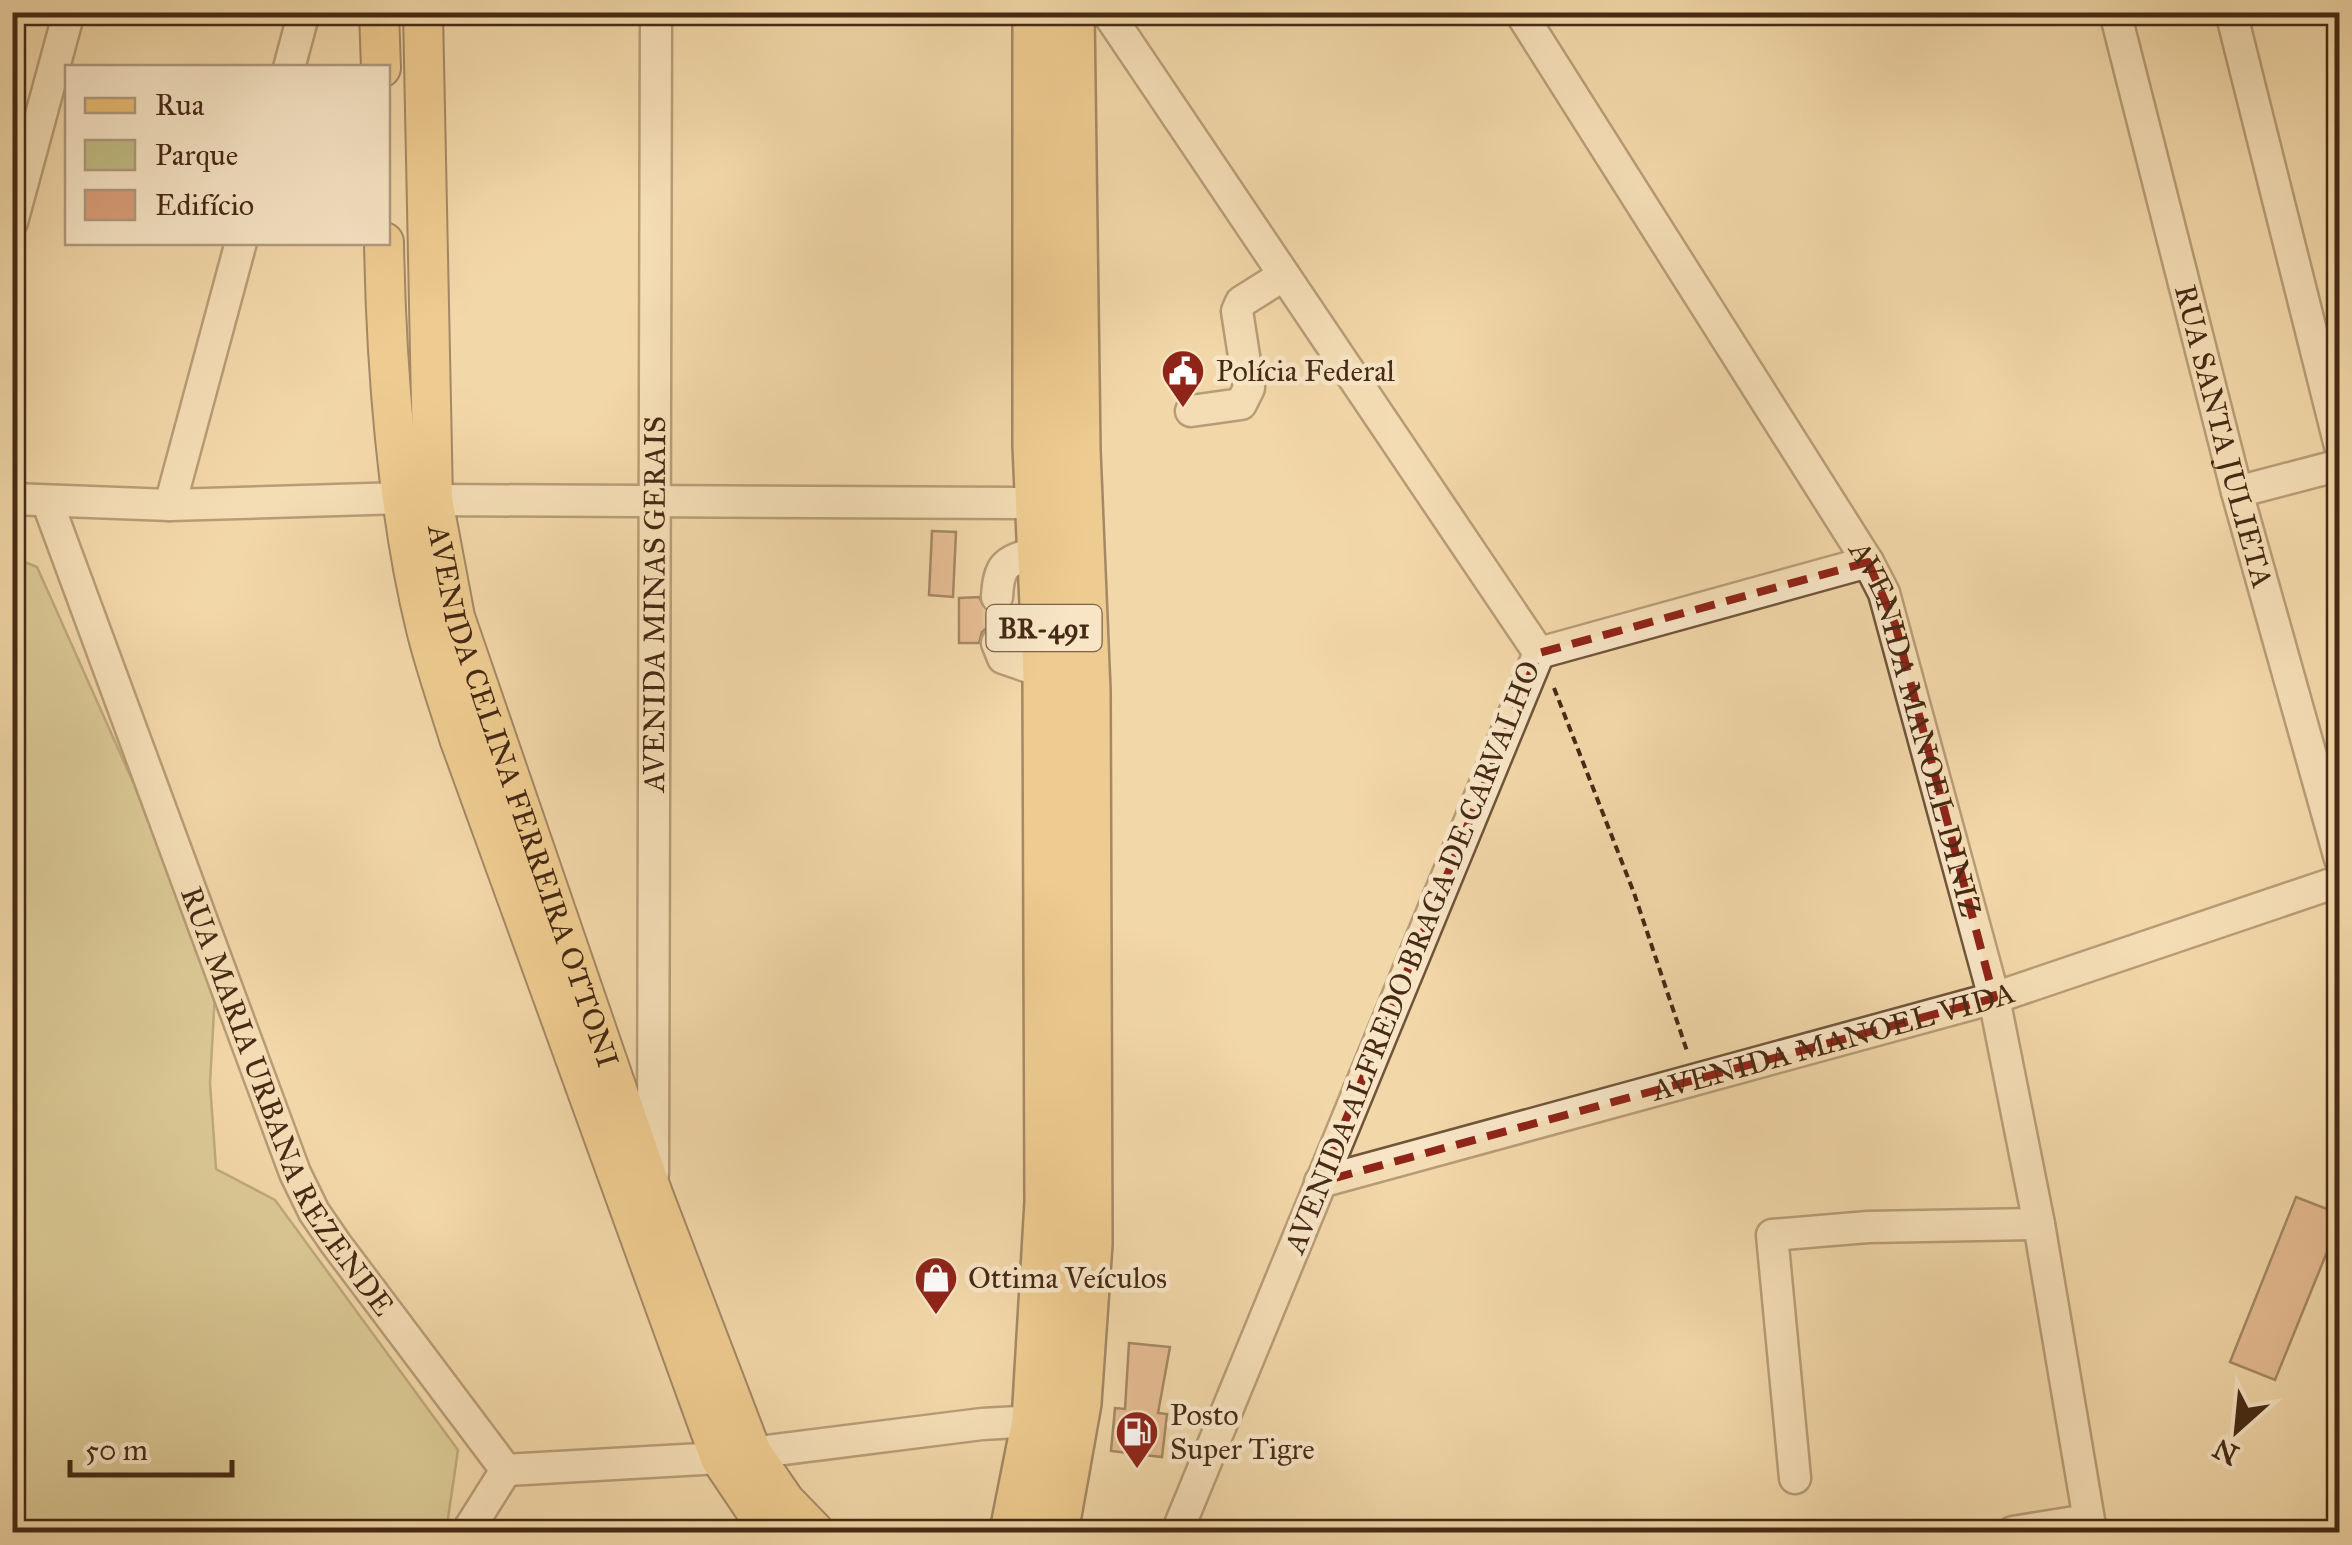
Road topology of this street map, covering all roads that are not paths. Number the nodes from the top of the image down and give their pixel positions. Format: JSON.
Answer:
{"nodes":[{"id":1,"x":69,"y":12,"type":"edge"},
{"id":2,"x":304,"y":12,"type":"edge"},
{"id":3,"x":378,"y":12,"type":"edge"},
{"id":4,"x":423,"y":12,"type":"edge"},
{"id":5,"x":656,"y":12,"type":"edge"},
{"id":6,"x":1036,"y":12,"type":"edge"},
{"id":7,"x":1071,"y":12,"type":"edge"},
{"id":8,"x":1092,"y":12,"type":"edge"},
{"id":9,"x":1107,"y":12,"type":"edge"},
{"id":10,"x":1520,"y":12,"type":"edge"},
{"id":11,"x":2115,"y":12,"type":"edge"},
{"id":12,"x":2231,"y":12,"type":"edge"},
{"id":13,"x":290,"y":65,"type":"edge"},
{"id":14,"x":381,"y":65,"type":"edge"},
{"id":15,"x":1073,"y":80,"type":"junction"},
{"id":16,"x":12,"y":222,"type":"edge"},
{"id":17,"x":240,"y":245,"type":"edge"},
{"id":18,"x":384,"y":245,"type":"edge"},
{"id":19,"x":1284,"y":275,"type":"junction"},
{"id":20,"x":1190,"y":411,"type":"dead end"},
{"id":21,"x":2339,"y":436,"type":"edge"},
{"id":22,"x":2340,"y":446,"type":"edge"},
{"id":23,"x":2340,"y":465,"type":"edge"},
{"id":24,"x":2236,"y":492,"type":"junction"},
{"id":25,"x":12,"y":499,"type":"edge"},
{"id":26,"x":418,"y":500,"type":"junction"},
{"id":27,"x":47,"y":501,"type":"junction"},
{"id":28,"x":656,"y":501,"type":"junction"},
{"id":29,"x":1038,"y":503,"type":"junction"},
{"id":30,"x":170,"y":505,"type":"junction"},
{"id":31,"x":1041,"y":550,"type":"junction"},
{"id":32,"x":1868,"y":562,"type":"junction"},
{"id":33,"x":997,"y":597,"type":"tunnel mouth"},
{"id":34,"x":997,"y":643,"type":"dead end"},
{"id":35,"x":1540,"y":653,"type":"junction"},
{"id":36,"x":1046,"y":673,"type":"junction"},
{"id":37,"x":2340,"y":859,"type":"edge"},
{"id":38,"x":2340,"y":880,"type":"edge"},
{"id":39,"x":1994,"y":998,"type":"junction"},
{"id":40,"x":1320,"y":1182,"type":"junction"},
{"id":41,"x":653,"y":1194,"type":"junction"},
{"id":42,"x":2039,"y":1224,"type":"junction"},
{"id":43,"x":1035,"y":1421,"type":"junction"},
{"id":44,"x":736,"y":1456,"type":"junction"},
{"id":45,"x":506,"y":1470,"type":"junction"},
{"id":46,"x":1795,"y":1478,"type":"dead end"},
{"id":47,"x":2089,"y":1526,"type":"edge"},
{"id":48,"x":467,"y":1532,"type":"edge"},
{"id":49,"x":776,"y":1532,"type":"edge"},
{"id":50,"x":815,"y":1532,"type":"edge"},
{"id":51,"x":1013,"y":1532,"type":"edge"},
{"id":52,"x":1055,"y":1532,"type":"edge"},
{"id":53,"x":1177,"y":1532,"type":"edge"},
{"id":54,"x":2013,"y":1532,"type":"edge"}],
"edges":[{"from":1,"to":16,"type":"street"},
{"from":2,"to":13,"type":"street"},
{"from":3,"to":14,"type":"main road"},
{"from":4,"to":26,"type":"main road","name":"AVENIDA CELINA FERREIRA OTTONI"},
{"from":5,"to":28,"type":"street","name":"AVENIDA MINAS GERAIS"},
{"from":6,"to":29,"type":"highway","number":"BR-491"},
{"from":7,"to":15,"type":"highway","number":"BR-491"},
{"from":8,"to":15,"type":"main road"},
{"from":9,"to":19,"type":"street","name":"AVENIDA ALFREDO BRAGA DE CARVALHO"},
{"from":10,"to":32,"type":"street","name":"AVENIDA MANOEL DINIZ"},
{"from":11,"to":24,"type":"street","name":"RUA SANTA JULIETA"},
{"from":12,"to":21,"type":"street"},
{"from":15,"to":52,"type":"highway","number":"BR-491"},
{"from":17,"to":30,"type":"street"},
{"from":18,"to":26,"type":"main road","name":"AVENIDA CELINA FERREIRA OTTONI"},
{"from":19,"to":20,"type":"street"},
{"from":19,"to":35,"type":"street","name":"AVENIDA ALFREDO BRAGA DE CARVALHO"},
{"from":21,"to":22,"type":"street"},
{"from":23,"to":24,"type":"street"},
{"from":24,"to":37,"type":"street","name":"RUA SANTA JULIETA"},
{"from":25,"to":27,"type":"street"},
{"from":26,"to":28,"type":"street"},
{"from":26,"to":30,"type":"street"},
{"from":26,"to":41,"type":"main road","name":"AVENIDA CELINA FERREIRA OTTONI"},
{"from":26,"to":44,"type":"main road","name":"AVENIDA CELINA FERREIRA OTTONI"},
{"from":27,"to":30,"type":"street"},
{"from":27,"to":45,"type":"street","name":"RUA MARIA URBANA REZENDE"},
{"from":28,"to":29,"type":"street"},
{"from":28,"to":41,"type":"street","name":"AVENIDA MINAS GERAIS"},
{"from":29,"to":31,"type":"highway","number":"BR-491"},
{"from":31,"to":33,"type":"street"},
{"from":31,"to":36,"type":"highway","number":"BR-491"},
{"from":32,"to":35,"type":"street"},
{"from":32,"to":39,"type":"street","name":"AVENIDA MANOEL DINIZ"},
{"from":34,"to":36,"type":"street"},
{"from":35,"to":40,"type":"street","name":"AVENIDA ALFREDO BRAGA DE CARVALHO"},
{"from":36,"to":43,"type":"highway","number":"BR-491"},
{"from":38,"to":39,"type":"street","name":"AVENIDA MANOEL VIDA"},
{"from":39,"to":40,"type":"street","name":"AVENIDA MANOEL VIDA"},
{"from":39,"to":42,"type":"street","name":"AVENIDA MANOEL DINIZ"},
{"from":40,"to":53,"type":"street","name":"AVENIDA ALFREDO BRAGA DE CARVALHO"},
{"from":41,"to":44,"type":"main road","name":"AVENIDA CELINA FERREIRA OTTONI"},
{"from":42,"to":46,"type":"street"},
{"from":42,"to":47,"type":"street","name":"AVENIDA MANOEL DINIZ"},
{"from":43,"to":44,"type":"street"},
{"from":43,"to":51,"type":"highway","number":"BR-491"},
{"from":44,"to":45,"type":"street"},
{"from":44,"to":49,"type":"main road","name":"AVENIDA CELINA FERREIRA OTTONI"},
{"from":44,"to":50,"type":"main road","name":"AVENIDA CELINA FERREIRA OTTONI"},
{"from":45,"to":48,"type":"street"},
{"from":47,"to":54,"type":"street"}]}
